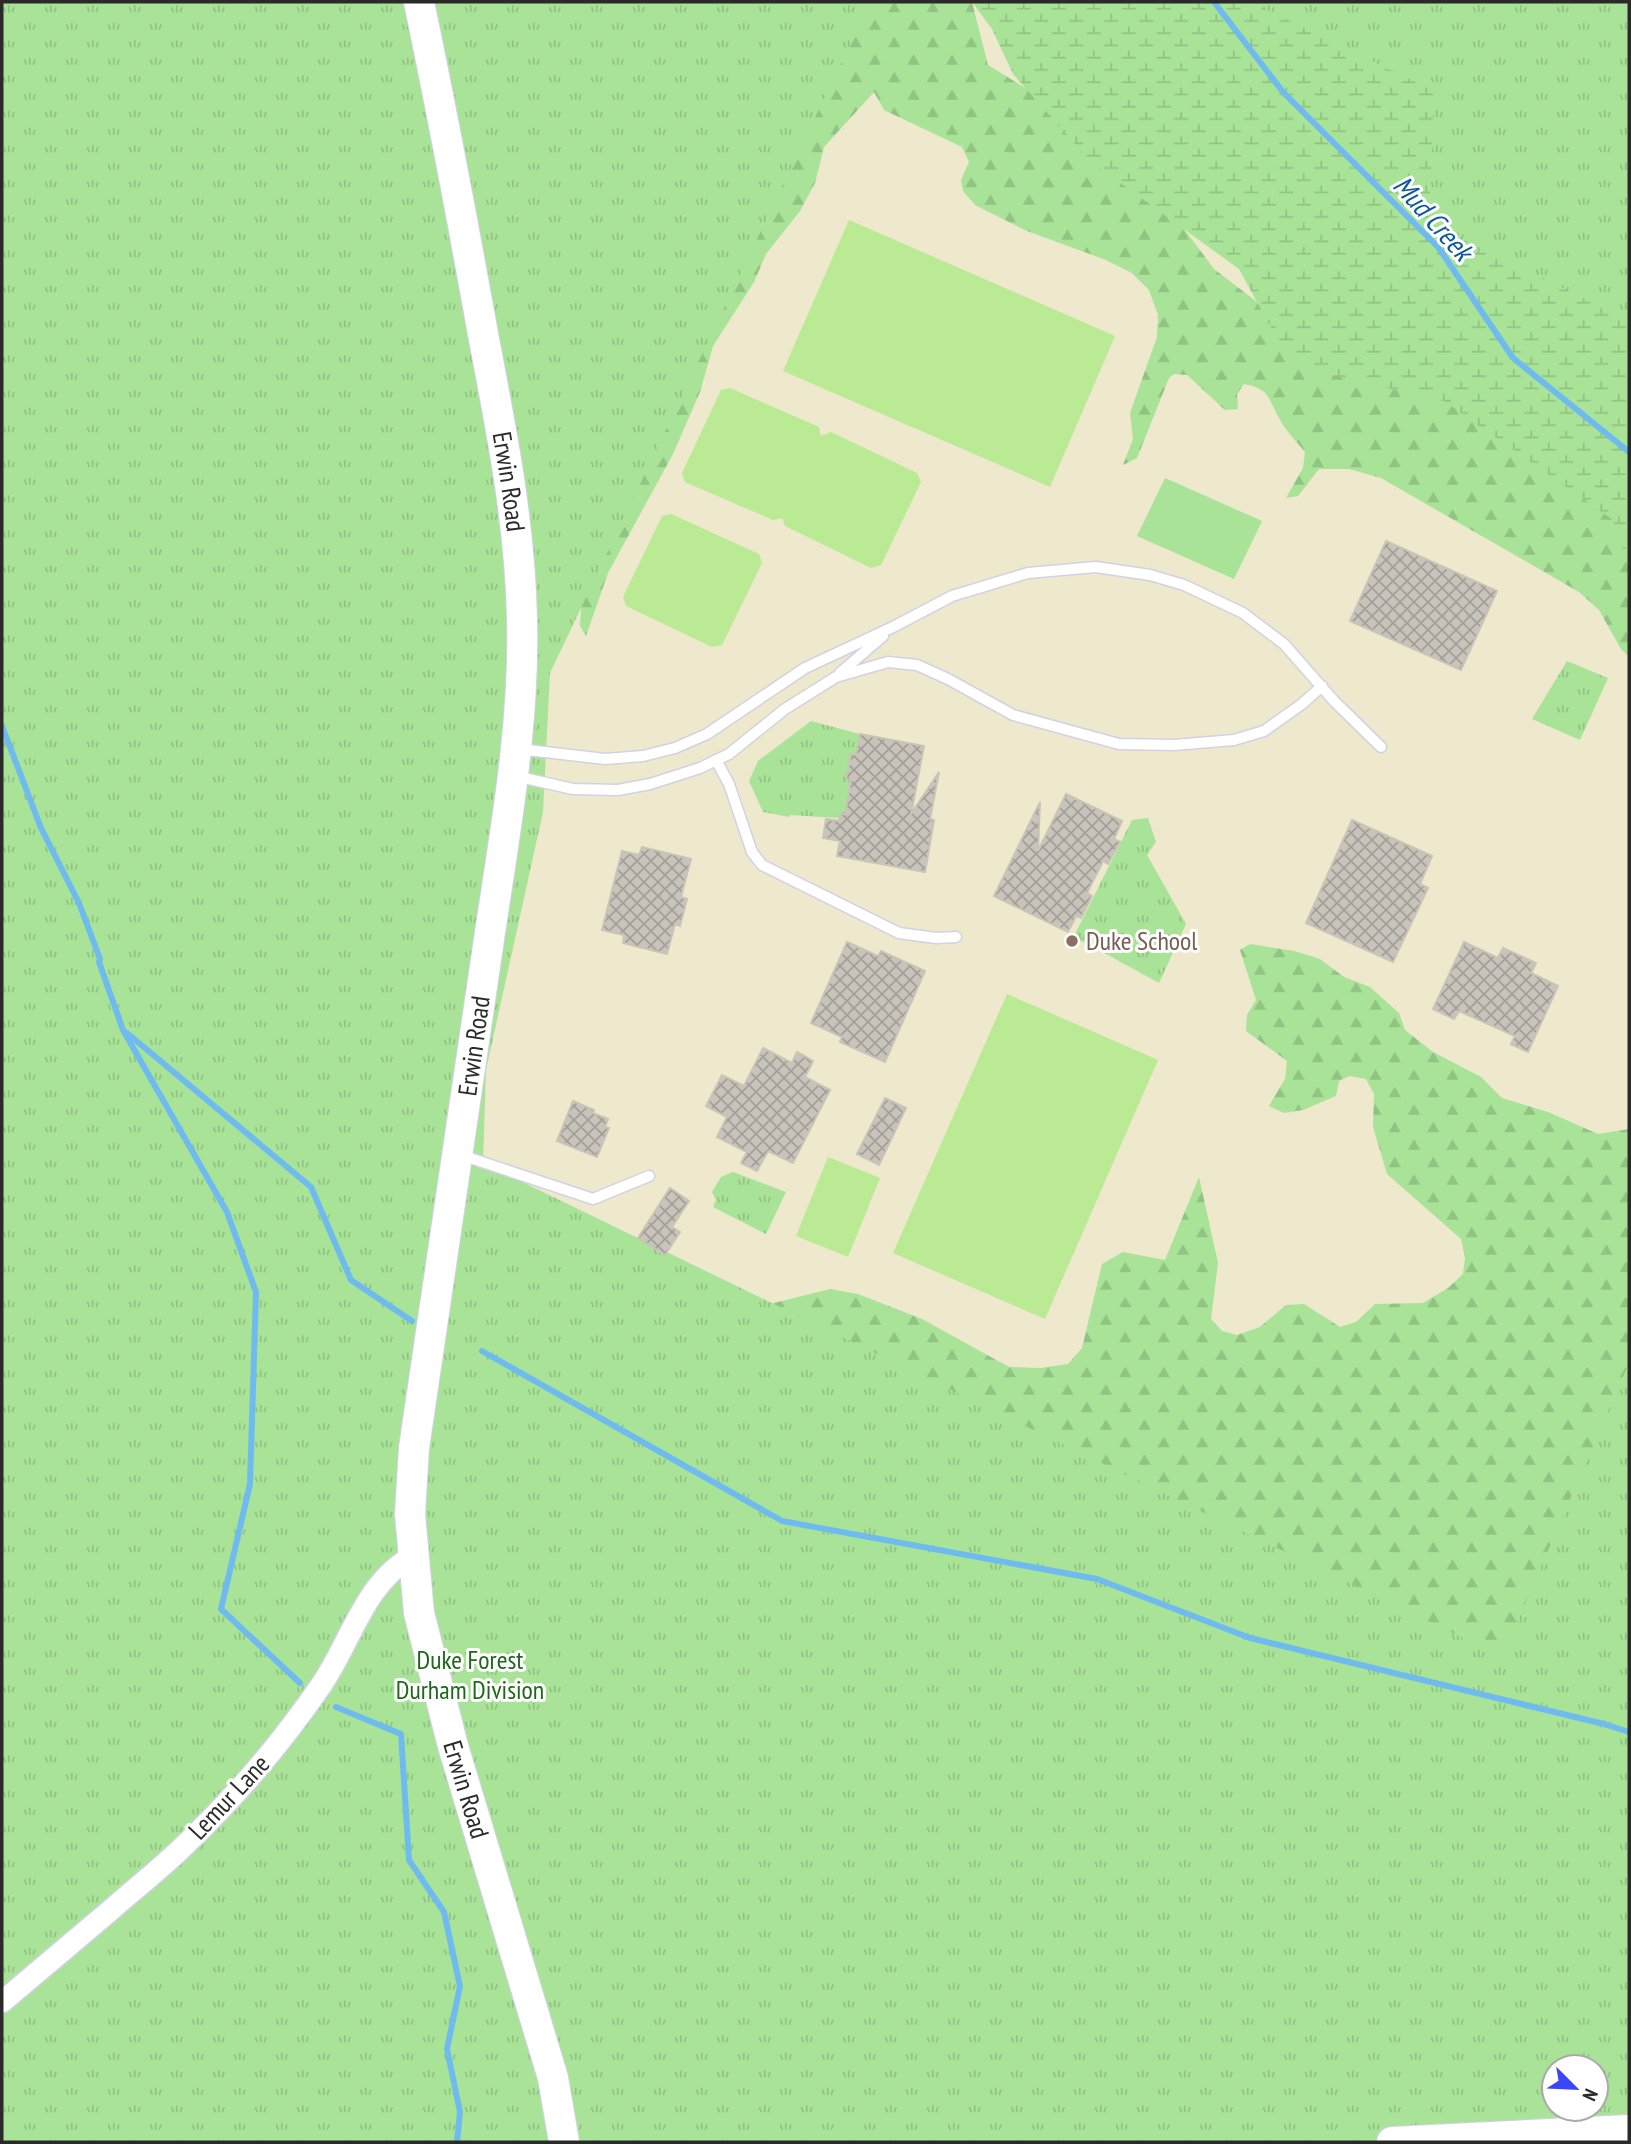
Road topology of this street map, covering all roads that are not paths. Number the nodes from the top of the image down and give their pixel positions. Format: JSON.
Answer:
{"nodes":[{"id":1,"x":419,"y":2,"type":"edge"},
{"id":2,"x":893,"y":627,"type":"junction"},
{"id":3,"x":836,"y":677,"type":"junction"},
{"id":4,"x":1322,"y":686,"type":"junction"},
{"id":5,"x":1381,"y":747,"type":"dead end"},
{"id":6,"x":716,"y":760,"type":"junction"},
{"id":7,"x":514,"y":762,"type":"junction"},
{"id":8,"x":956,"y":937,"type":"dead end"},
{"id":9,"x":458,"y":1154,"type":"junction"},
{"id":10,"x":649,"y":1176,"type":"dead end"},
{"id":11,"x":413,"y":1556,"type":"junction"},
{"id":12,"x":2,"y":2002,"type":"edge"},
{"id":13,"x":553,"y":2078,"type":"junction"},
{"id":14,"x":1629,"y":2130,"type":"edge"},
{"id":15,"x":564,"y":2142,"type":"edge"},
{"id":16,"x":586,"y":2142,"type":"edge"},
{"id":17,"x":1392,"y":2142,"type":"edge"}],
"edges":[{"from":1,"to":7,"type":"main road","name":"Erwin Road"},
{"from":2,"to":3,"type":"lane"},
{"from":2,"to":4,"type":"lane"},
{"from":2,"to":7,"type":"lane"},
{"from":3,"to":4,"type":"lane"},
{"from":3,"to":6,"type":"lane"},
{"from":4,"to":5,"type":"lane"},
{"from":6,"to":7,"type":"lane"},
{"from":6,"to":8,"type":"lane"},
{"from":7,"to":9,"type":"main road","name":"Erwin Road"},
{"from":9,"to":10,"type":"lane"},
{"from":9,"to":11,"type":"main road","name":"Erwin Road"},
{"from":11,"to":12,"type":"street","name":"Lemur Lane"},
{"from":11,"to":13,"type":"main road","name":"Erwin Road"},
{"from":13,"to":15,"type":"main road","name":"Erwin Road"},
{"from":13,"to":16,"type":"main road","name":"Erwin Road"},
{"from":14,"to":17,"type":"main road"}]}
